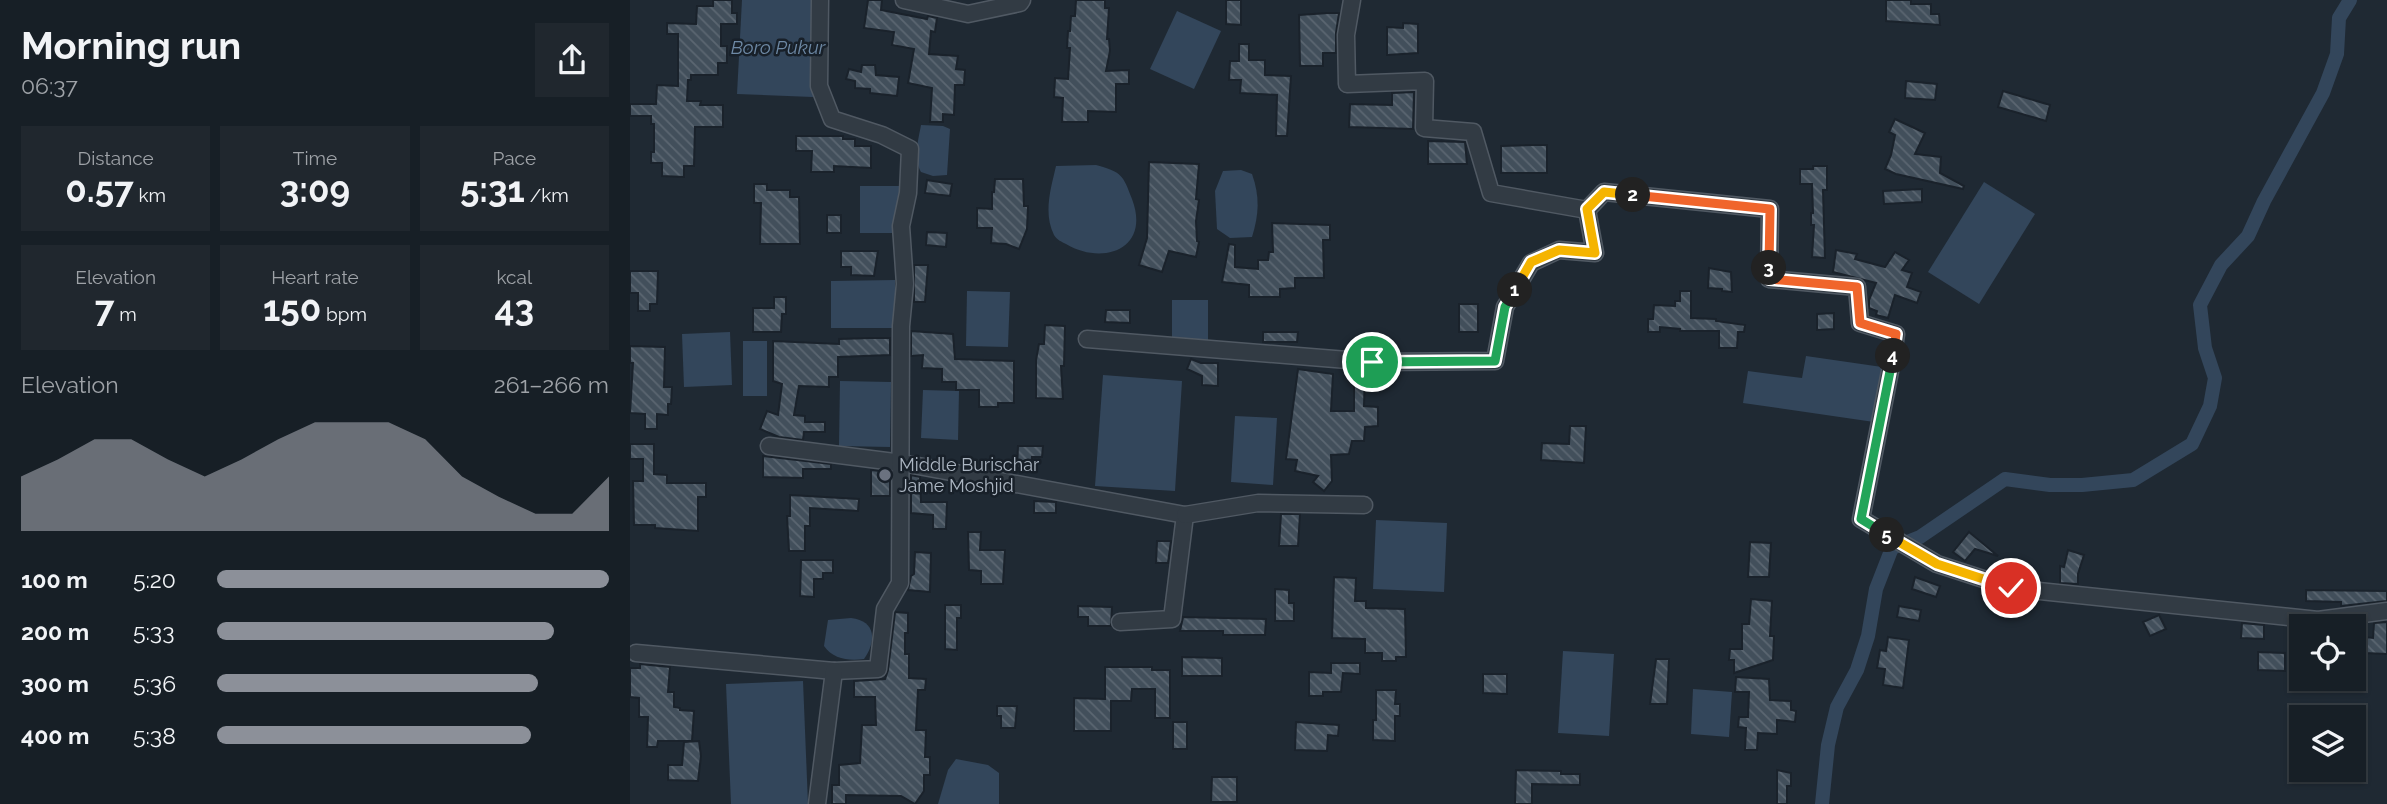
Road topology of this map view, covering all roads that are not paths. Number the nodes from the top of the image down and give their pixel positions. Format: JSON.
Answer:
{"nodes":[{"id":1,"x":820,"y":0,"type":"edge"},
{"id":2,"x":904,"y":0,"type":"edge"},
{"id":3,"x":1022,"y":0,"type":"edge"},
{"id":4,"x":1352,"y":0,"type":"edge"},
{"id":5,"x":1587,"y":209,"type":"junction"},
{"id":6,"x":1087,"y":339,"type":"dead end"},
{"id":7,"x":769,"y":446,"type":"dead end"},
{"id":8,"x":902,"y":463,"type":"junction"},
{"id":9,"x":1364,"y":505,"type":"dead end"},
{"id":10,"x":1185,"y":515,"type":"junction"},
{"id":11,"x":2387,"y":611,"type":"edge"},
{"id":12,"x":1120,"y":621,"type":"dead end"},
{"id":13,"x":636,"y":653,"type":"dead end"},
{"id":14,"x":834,"y":671,"type":"junction"},
{"id":15,"x":817,"y":804,"type":"edge"}],
"edges":[{"from":1,"to":8,"type":"street"},
{"from":2,"to":3,"type":"street"},
{"from":4,"to":5,"type":"street"},
{"from":5,"to":6,"type":"street"},
{"from":5,"to":11,"type":"street"},
{"from":7,"to":8,"type":"street"},
{"from":8,"to":10,"type":"street"},
{"from":8,"to":14,"type":"street"},
{"from":9,"to":10,"type":"street"},
{"from":10,"to":12,"type":"street"},
{"from":13,"to":14,"type":"street"},
{"from":14,"to":15,"type":"street"}]}
